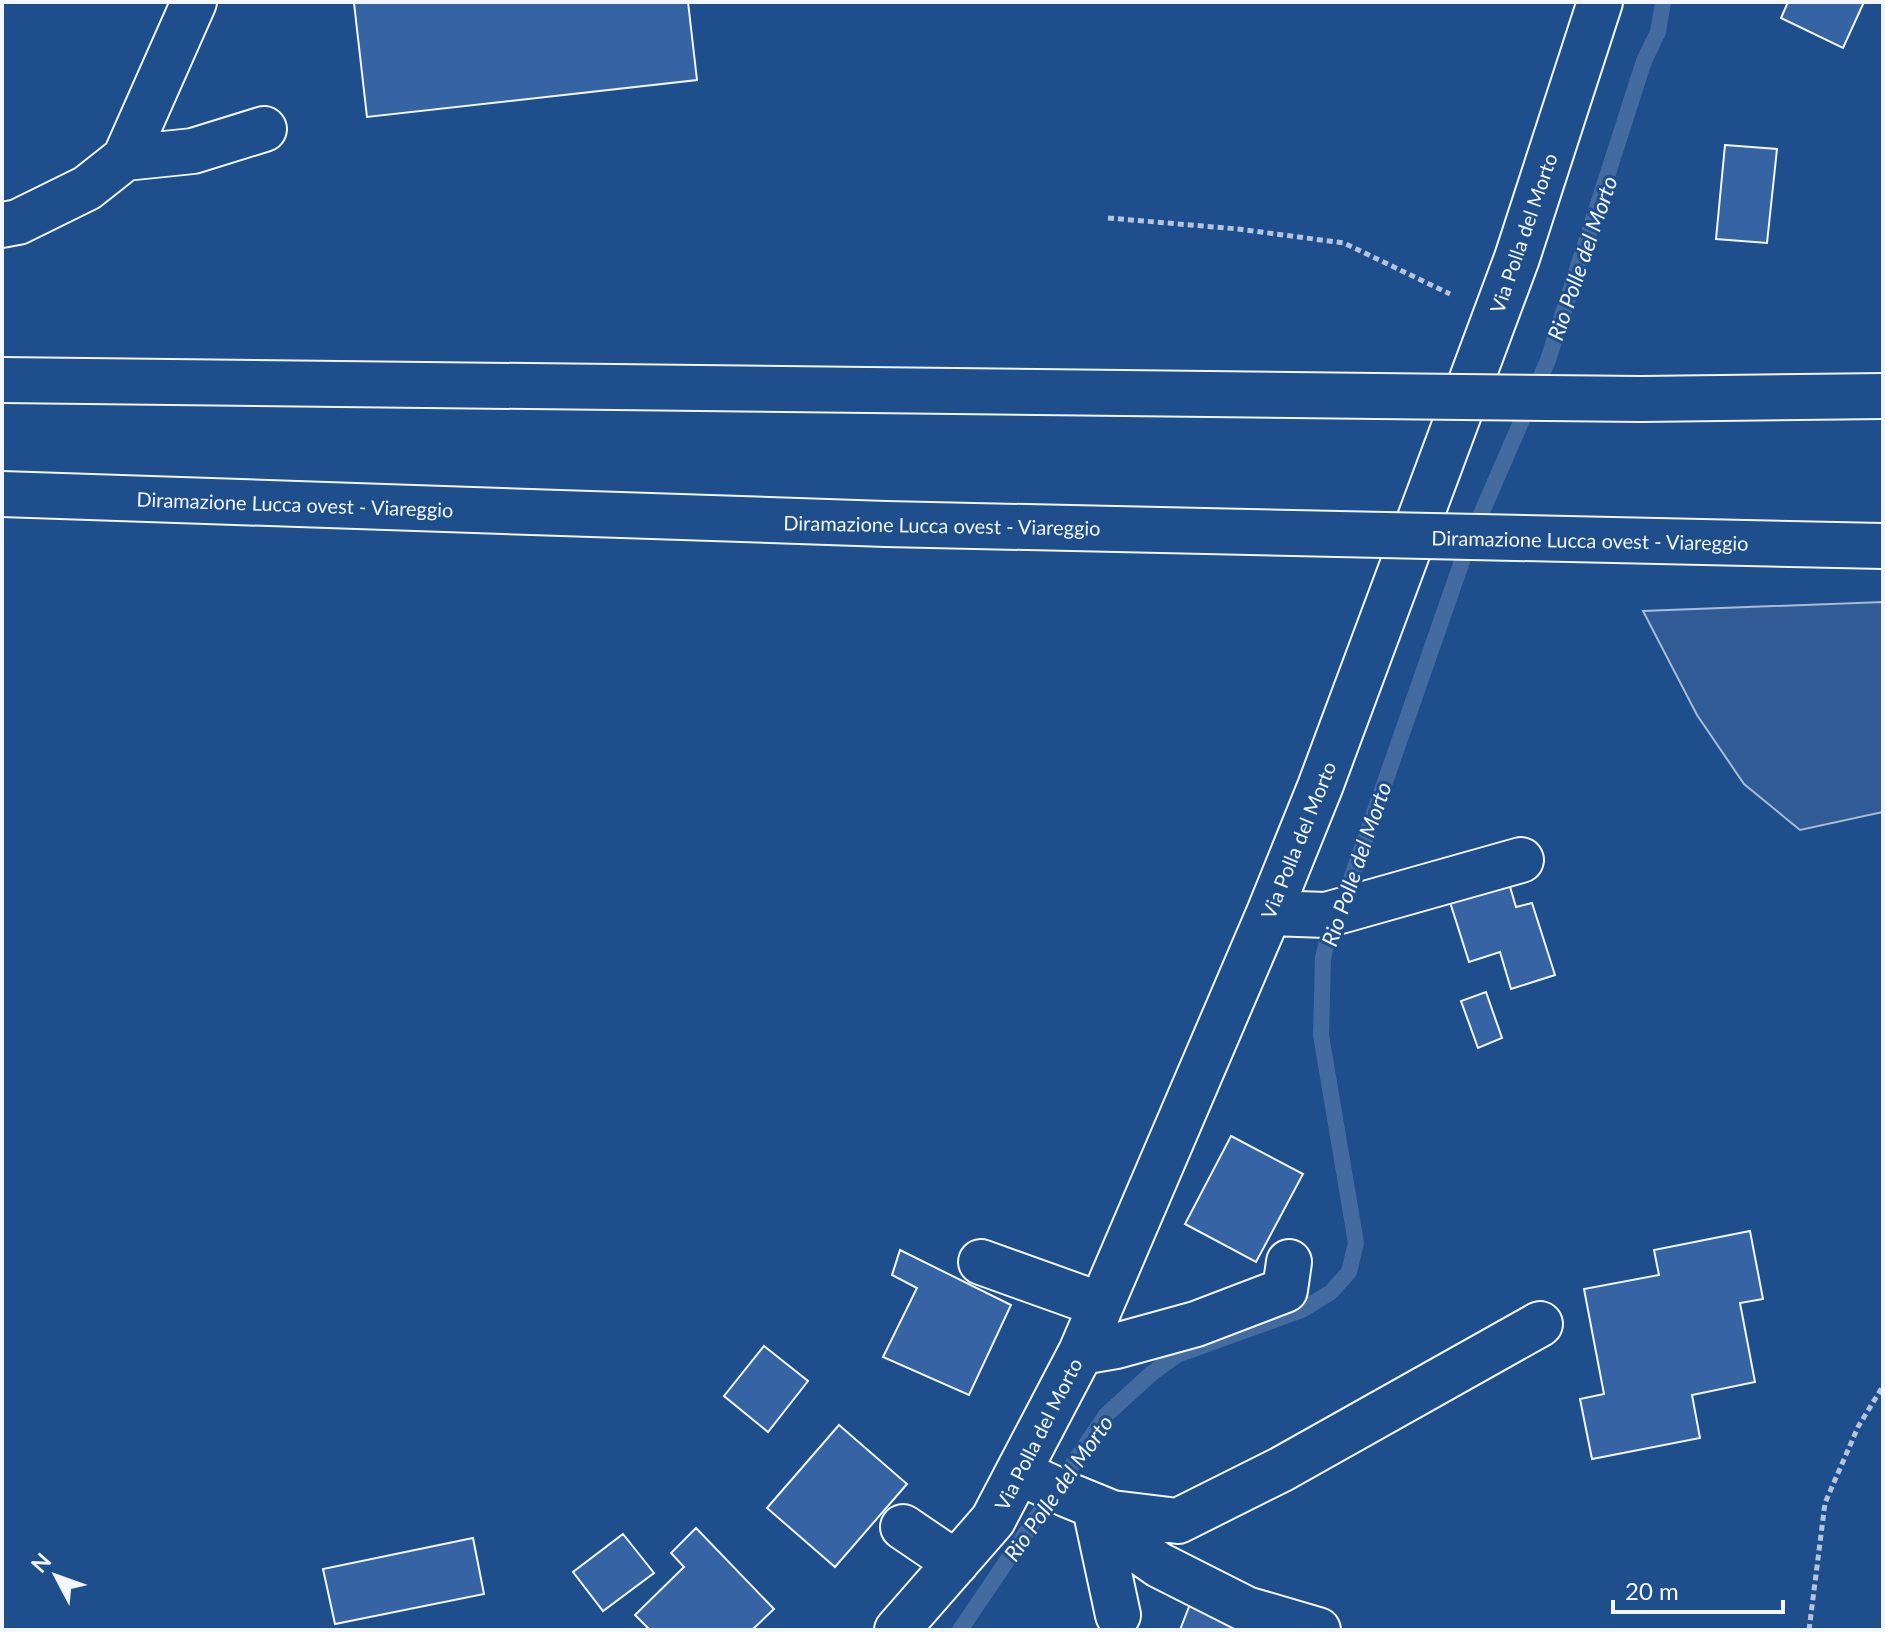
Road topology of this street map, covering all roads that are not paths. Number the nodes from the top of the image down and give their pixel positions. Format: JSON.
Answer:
{"nodes":[{"id":1,"x":194,"y":2,"type":"edge"},
{"id":2,"x":1600,"y":2,"type":"edge"},
{"id":3,"x":264,"y":129,"type":"dead end"},
{"id":4,"x":125,"y":158,"type":"junction"},
{"id":5,"x":2,"y":225,"type":"edge"},
{"id":6,"x":2,"y":380,"type":"edge"},
{"id":7,"x":1883,"y":396,"type":"edge"},
{"id":8,"x":2,"y":494,"type":"edge"},
{"id":9,"x":1883,"y":546,"type":"edge"},
{"id":10,"x":1521,"y":860,"type":"dead end"},
{"id":11,"x":1269,"y":913,"type":"junction"},
{"id":12,"x":981,"y":1262,"type":"dead end"},
{"id":13,"x":1289,"y":1262,"type":"dead end"},
{"id":14,"x":1101,"y":1305,"type":"junction"},
{"id":15,"x":1540,"y":1324,"type":"dead end"},
{"id":16,"x":1081,"y":1352,"type":"junction"},
{"id":17,"x":1053,"y":1488,"type":"junction"},
{"id":18,"x":903,"y":1527,"type":"dead end"},
{"id":19,"x":956,"y":1563,"type":"junction"},
{"id":20,"x":1118,"y":1615,"type":"dead end"},
{"id":21,"x":897,"y":1630,"type":"edge"},
{"id":22,"x":1318,"y":1630,"type":"edge"}],
"edges":[{"from":1,"to":4,"type":"main road"},
{"from":2,"to":11,"type":"main road","name":"Via Polla del Morto"},
{"from":3,"to":4,"type":"main road"},
{"from":4,"to":5,"type":"main road"},
{"from":6,"to":7,"type":"main road","bridge":true},
{"from":8,"to":9,"type":"main road","name":"Diramazione Lucca ovest - Viareggio","bridge":true},
{"from":10,"to":11,"type":"main road"},
{"from":11,"to":14,"type":"main road","name":"Via Polla del Morto"},
{"from":12,"to":14,"type":"main road"},
{"from":13,"to":16,"type":"main road"},
{"from":14,"to":16,"type":"main road","name":"Via Polla del Morto"},
{"from":15,"to":17,"type":"main road"},
{"from":16,"to":17,"type":"main road","name":"Via Polla del Morto"},
{"from":17,"to":19,"type":"main road","name":"Via Polla del Morto"},
{"from":17,"to":20,"type":"main road"},
{"from":17,"to":22,"type":"main road"},
{"from":18,"to":19,"type":"main road"},
{"from":19,"to":21,"type":"main road","name":"Via Polla del Morto"}]}
